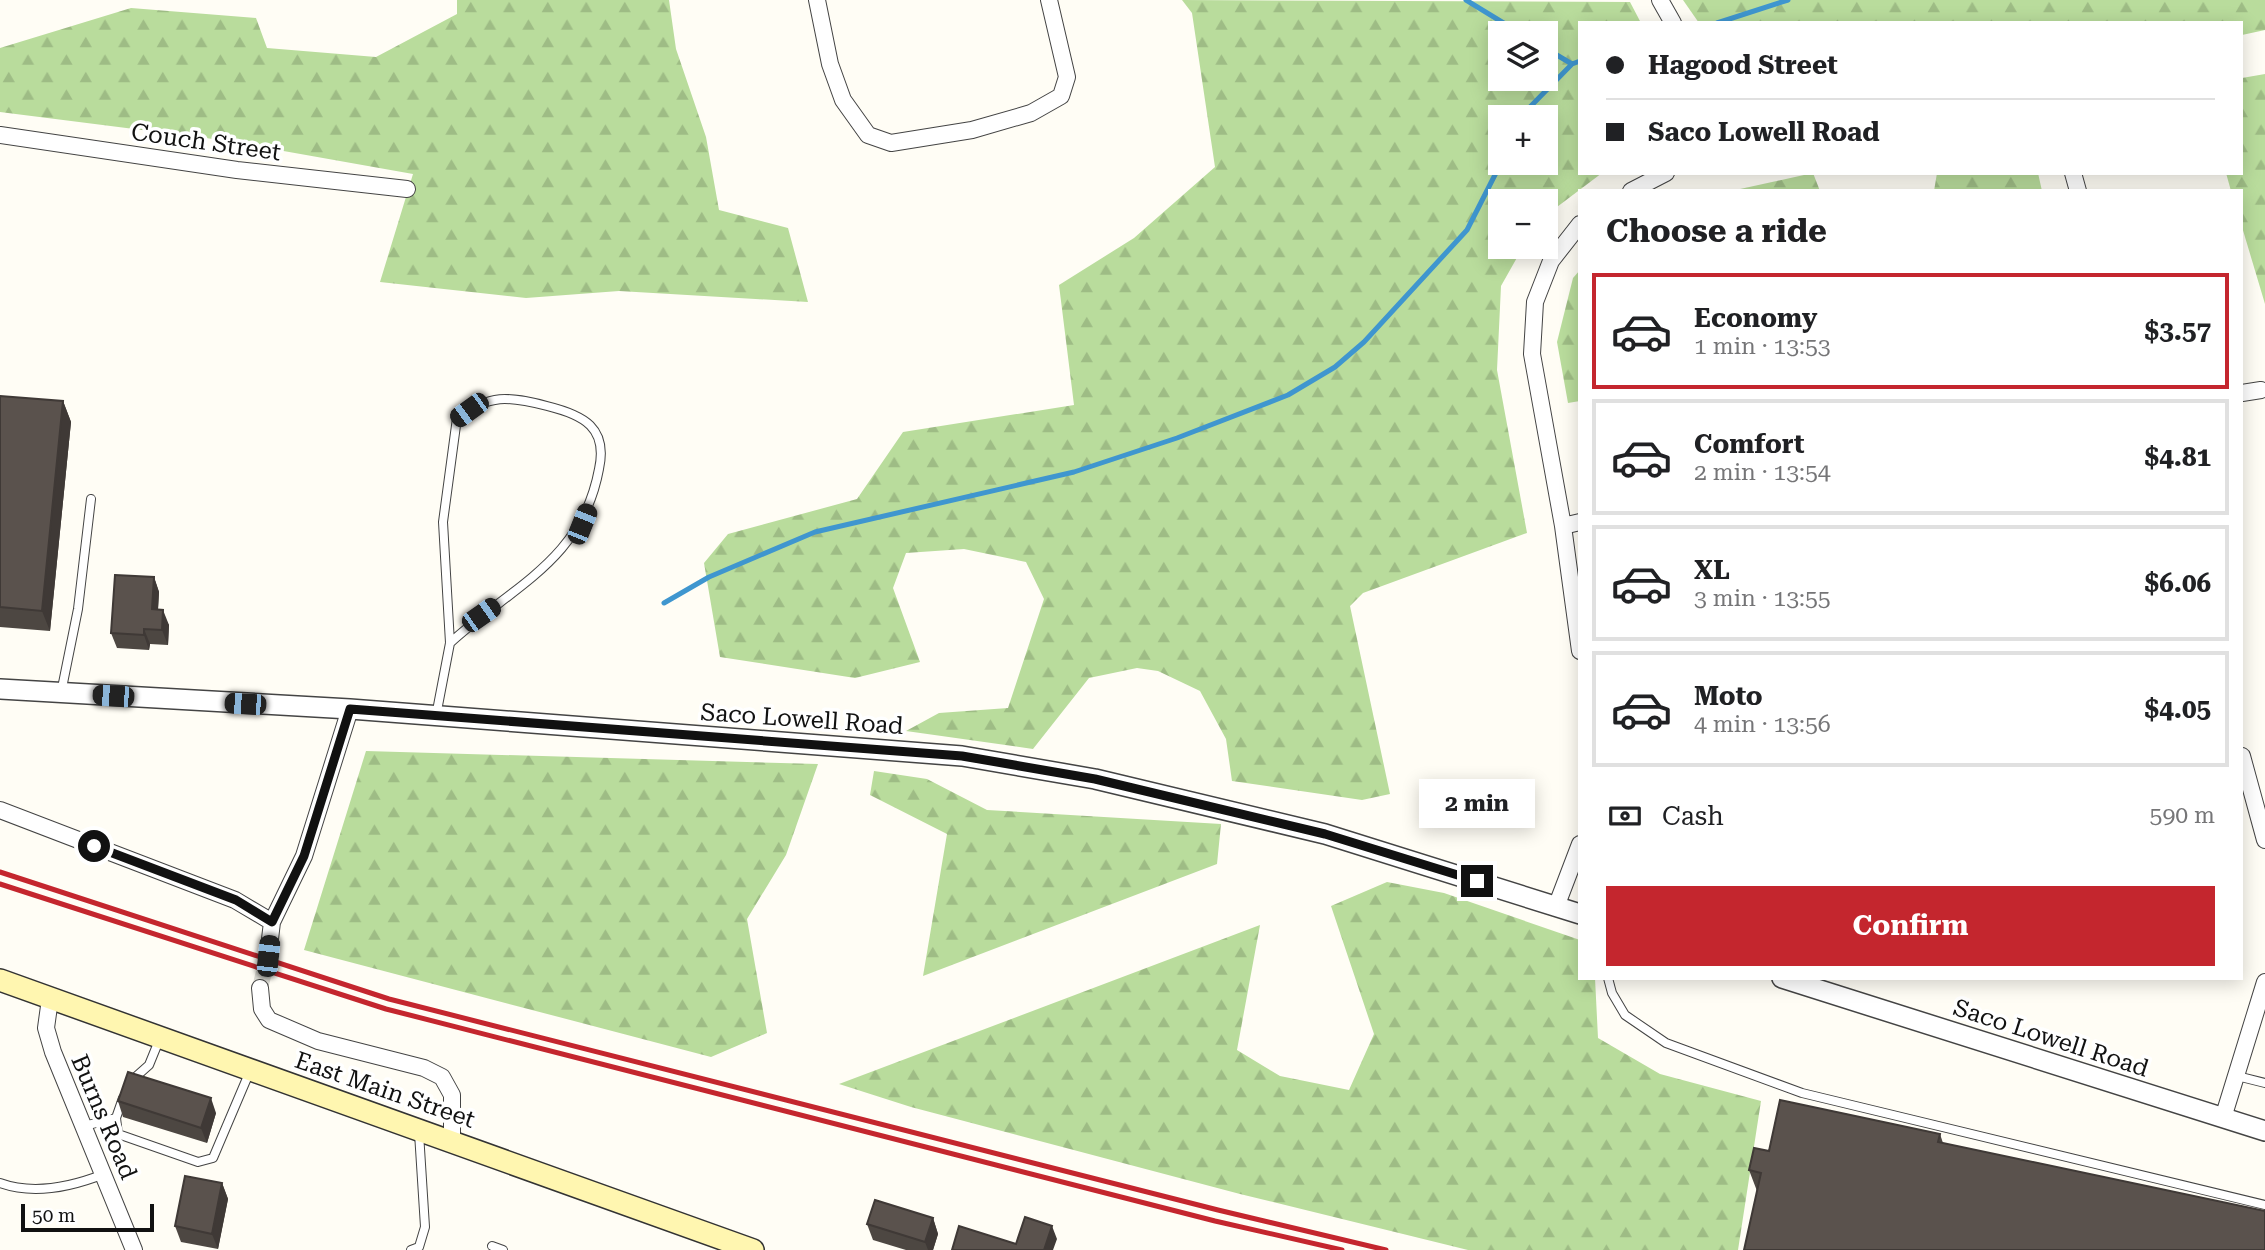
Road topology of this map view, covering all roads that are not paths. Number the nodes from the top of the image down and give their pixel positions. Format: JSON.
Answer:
{"nodes":[{"id":1,"x":817,"y":0,"type":"edge"},
{"id":2,"x":1049,"y":0,"type":"edge"},
{"id":3,"x":1660,"y":0,"type":"edge"},
{"id":4,"x":1672,"y":21,"type":"edge"},
{"id":5,"x":0,"y":135,"type":"edge"},
{"id":6,"x":1662,"y":175,"type":"edge"},
{"id":7,"x":407,"y":189,"type":"dead end"},
{"id":8,"x":1635,"y":189,"type":"edge"},
{"id":9,"x":1578,"y":227,"type":"edge"},
{"id":10,"x":2261,"y":390,"type":"dead end"},
{"id":11,"x":2243,"y":393,"type":"edge"},
{"id":12,"x":90,"y":499,"type":"dead end"},
{"id":13,"x":1578,"y":522,"type":"edge"},
{"id":14,"x":1563,"y":526,"type":"junction"},
{"id":15,"x":1578,"y":637,"type":"edge"},
{"id":16,"x":450,"y":643,"type":"junction"},
{"id":17,"x":0,"y":689,"type":"edge"},
{"id":18,"x":61,"y":693,"type":"junction"},
{"id":19,"x":350,"y":709,"type":"junction"},
{"id":20,"x":436,"y":716,"type":"junction"},
{"id":21,"x":2243,"y":759,"type":"edge"},
{"id":22,"x":0,"y":810,"type":"edge"},
{"id":23,"x":2262,"y":820,"type":"edge"},
{"id":24,"x":2265,"y":840,"type":"edge"},
{"id":25,"x":1578,"y":849,"type":"edge"},
{"id":26,"x":1556,"y":907,"type":"junction"},
{"id":27,"x":1578,"y":913,"type":"edge"},
{"id":28,"x":272,"y":922,"type":"junction"},
{"id":29,"x":268,"y":956,"type":"tunnel mouth"},
{"id":30,"x":1609,"y":980,"type":"edge"},
{"id":31,"x":1788,"y":980,"type":"edge"},
{"id":32,"x":0,"y":981,"type":"edge"},
{"id":33,"x":2265,"y":982,"type":"edge"},
{"id":34,"x":260,"y":988,"type":"tunnel mouth"},
{"id":35,"x":50,"y":999,"type":"junction"},
{"id":36,"x":160,"y":1038,"type":"junction"},
{"id":37,"x":250,"y":1070,"type":"junction"},
{"id":38,"x":2237,"y":1076,"type":"junction"},
{"id":39,"x":2265,"y":1083,"type":"edge"},
{"id":40,"x":116,"y":1118,"type":"junction"},
{"id":41,"x":2223,"y":1118,"type":"junction"},
{"id":42,"x":84,"y":1126,"type":"junction"},
{"id":43,"x":418,"y":1129,"type":"junction"},
{"id":44,"x":2265,"y":1131,"type":"edge"},
{"id":45,"x":452,"y":1140,"type":"junction"},
{"id":46,"x":104,"y":1174,"type":"junction"},
{"id":47,"x":0,"y":1183,"type":"edge"},
{"id":48,"x":2265,"y":1205,"type":"edge"},
{"id":49,"x":724,"y":1245,"type":"edge"},
{"id":50,"x":492,"y":1246,"type":"dead end"},
{"id":51,"x":416,"y":1249,"type":"edge"},
{"id":52,"x":134,"y":1250,"type":"edge"},
{"id":53,"x":503,"y":1250,"type":"edge"},
{"id":54,"x":753,"y":1250,"type":"edge"}],
"edges":[{"from":1,"to":2,"type":"street"},
{"from":3,"to":4,"type":"street"},
{"from":5,"to":7,"type":"street","name":"Couch Street"},
{"from":6,"to":8,"type":"street"},
{"from":9,"to":14,"type":"street"},
{"from":10,"to":11,"type":"street"},
{"from":12,"to":18,"type":"lane"},
{"from":13,"to":14,"type":"street"},
{"from":14,"to":15,"type":"street"},
{"from":16,"to":16,"type":"lane"},
{"from":16,"to":20,"type":"lane"},
{"from":17,"to":18,"type":"street","name":"Saco Lowell Road"},
{"from":18,"to":19,"type":"street","name":"Saco Lowell Road"},
{"from":19,"to":20,"type":"street","name":"Saco Lowell Road"},
{"from":19,"to":28,"type":"street"},
{"from":20,"to":26,"type":"street","name":"Saco Lowell Road"},
{"from":21,"to":23,"type":"street"},
{"from":22,"to":28,"type":"street"},
{"from":23,"to":24,"type":"street"},
{"from":25,"to":26,"type":"street"},
{"from":26,"to":27,"type":"street","name":"Saco Lowell Road"},
{"from":28,"to":29,"type":"street"},
{"from":30,"to":48,"type":"lane"},
{"from":31,"to":41,"type":"street","name":"Saco Lowell Road"},
{"from":32,"to":35,"type":"main road","name":"East Main Street"},
{"from":33,"to":38,"type":"street"},
{"from":34,"to":45,"type":"street"},
{"from":35,"to":36,"type":"main road","name":"East Main Street"},
{"from":35,"to":42,"type":"street","name":"Burns Road"},
{"from":36,"to":37,"type":"main road","name":"East Main Street"},
{"from":36,"to":40,"type":"lane"},
{"from":37,"to":40,"type":"lane"},
{"from":37,"to":43,"type":"main road","name":"East Main Street"},
{"from":38,"to":39,"type":"lane"},
{"from":38,"to":41,"type":"street"},
{"from":40,"to":42,"type":"lane"},
{"from":41,"to":44,"type":"street","name":"Saco Lowell Road"},
{"from":42,"to":46,"type":"street","name":"Burns Road"},
{"from":43,"to":45,"type":"main road","name":"East Main Street"},
{"from":43,"to":51,"type":"lane"},
{"from":45,"to":49,"type":"main road","name":"East Main Street"},
{"from":46,"to":47,"type":"lane"},
{"from":46,"to":52,"type":"street","name":"Burns Road"},
{"from":49,"to":54,"type":"main road","name":"East Main Street"},
{"from":50,"to":53,"type":"lane"}]}
